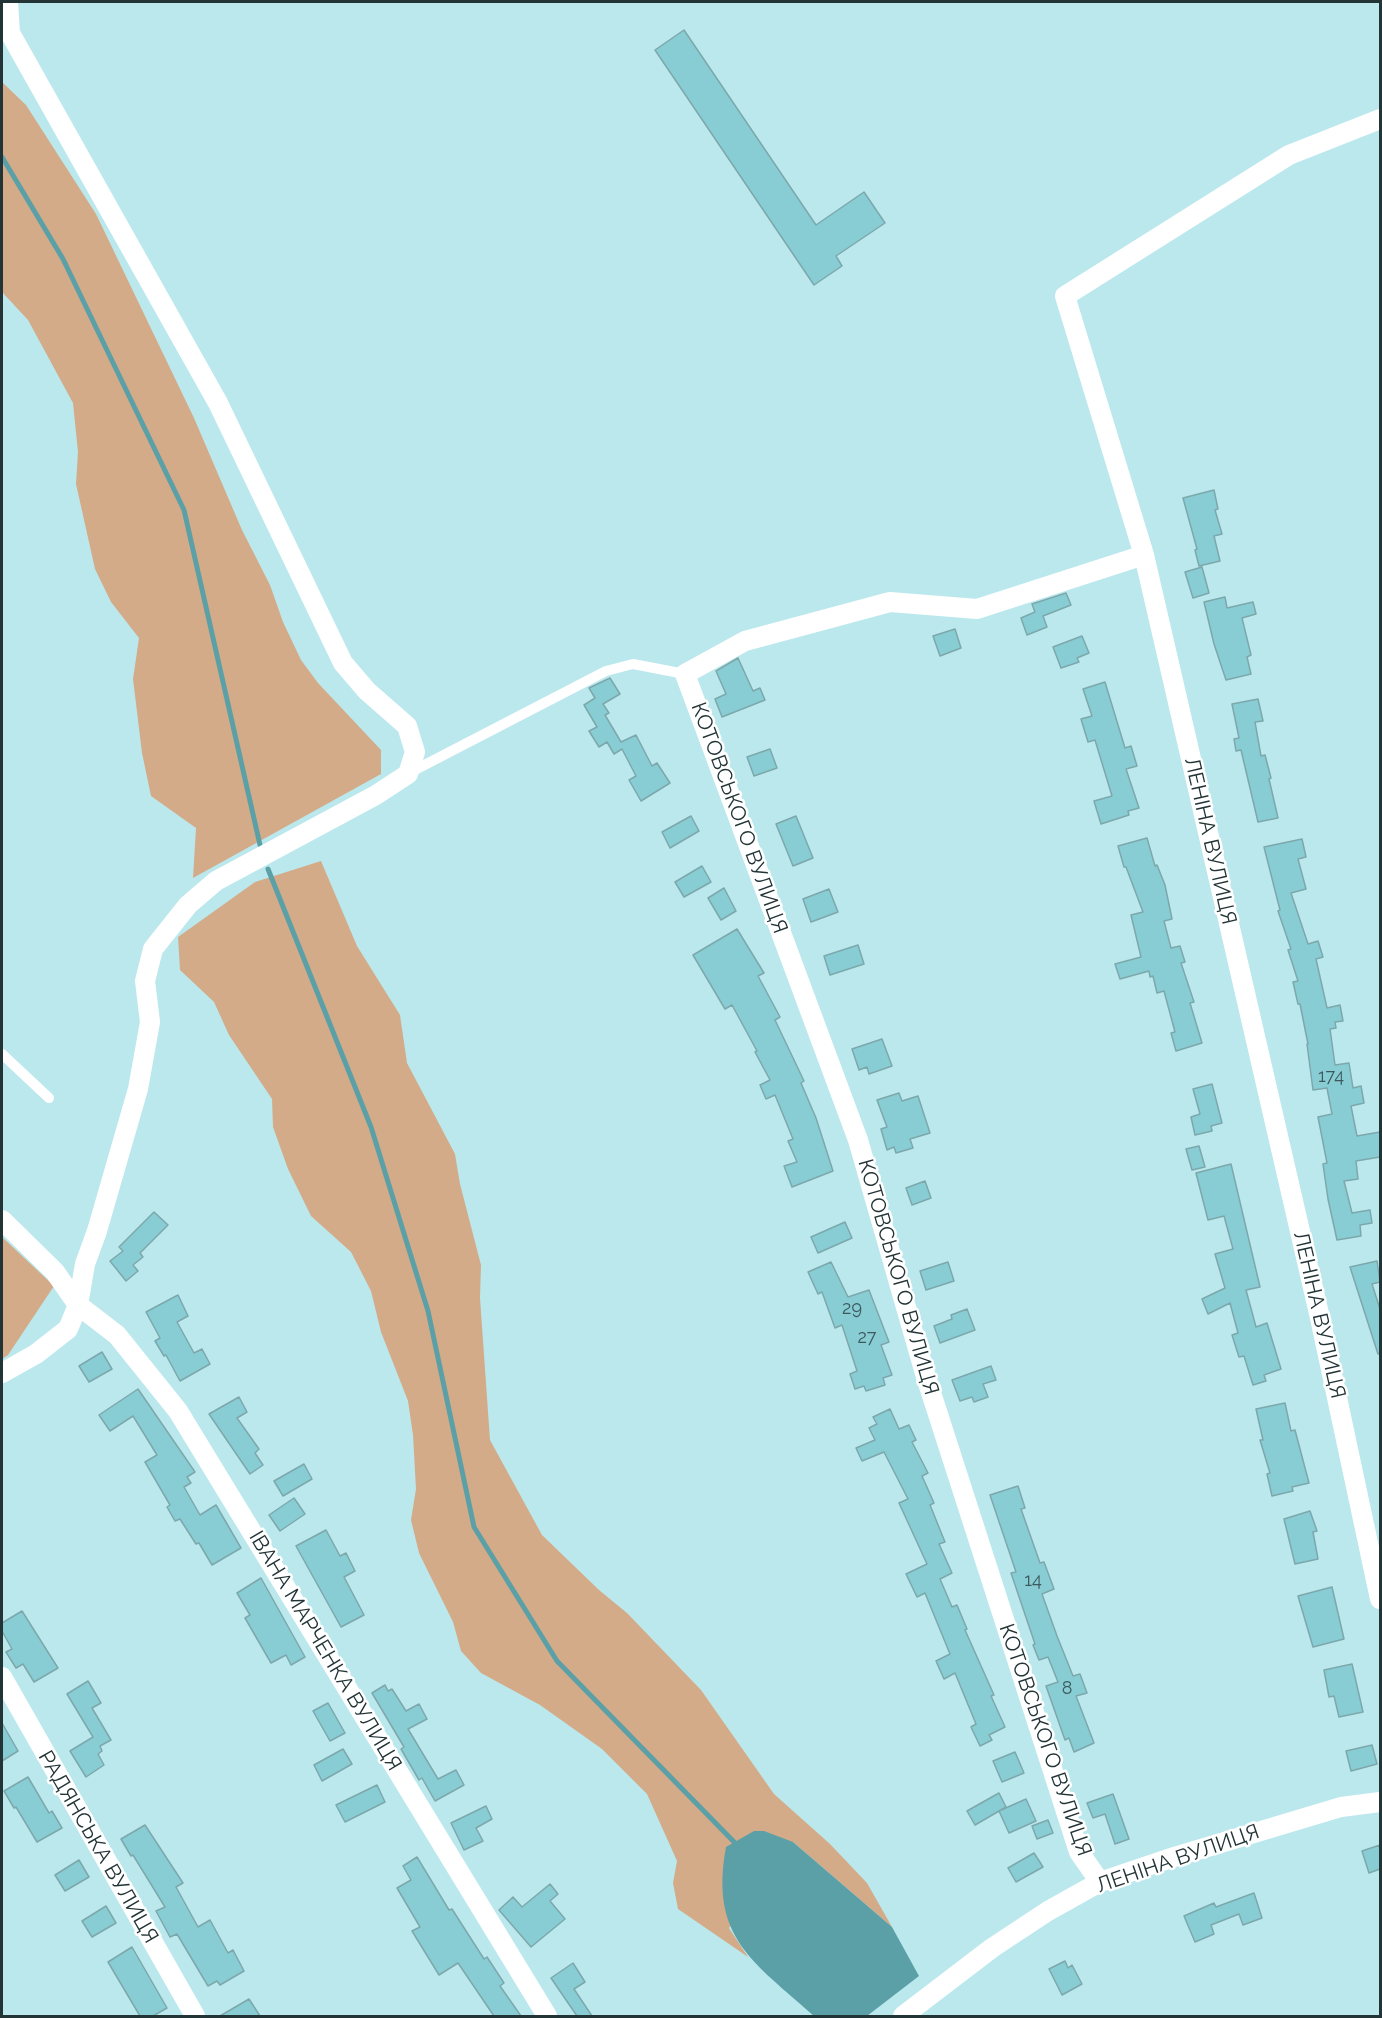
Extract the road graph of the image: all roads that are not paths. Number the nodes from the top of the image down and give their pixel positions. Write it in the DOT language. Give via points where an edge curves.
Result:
graph roads {
  1 [pos="8,2"];
  2 [pos="1380,119"];
  3 [pos="1144,555"];
  4 [pos="685,674"];
  5 [pos="408,774"];
  6 [pos="2,1054"];
  7 [pos="49,1098"];
  8 [pos="2,1220"];
  9 [pos="78,1305"];
  10 [pos="2,1373"];
  11 [pos="1380,1599"];
  12 [pos="2,1677"];
  13 [pos="1380,1802"];
  14 [pos="1100,1882"];
  15 [pos="195,2016"];
  16 [pos="547,2016"];
  17 [pos="903,2016"];
  1 -- 5 [label="street" via="10,33 218,403 343,663 407,726 415,752"];
  2 -- 3 [label="street, ЛЕНІНА ВУЛИЦЯ" via="1289,154 1065,296"];
  3 -- 4 [label="street" via="977,609 890,602 745,641"];
  3 -- 11 [label="street, ЛЕНІНА ВУЛИЦЯ" via="1315,1295"];
  4 -- 5 [label="lane" via="633,664 606,671"];
  4 -- 14 [label="street, КОТОВСЬКОГО ВУЛИЦЯ" via="858,1140 926,1377 1079,1852"];
  5 -- 9 [label="street" via="216,881 188,905 153,949 145,981 150,1022 138,1089 85,1264"];
  6 -- 7 [label="lane"];
  8 -- 9 [label="street, ІВАНА МАРЧЕНКА ВУЛИЦЯ" via="55,1272"];
  9 -- 10 [label="street" via="68,1329 36,1354"];
  9 -- 16 [label="street, ІВАНА МАРЧЕНКА ВУЛИЦЯ" via="117,1335 178,1411"];
  12 -- 15 [label="street, РАДЯНСЬКА ВУЛИЦЯ"];
  13 -- 14 [label="street, ЛЕНІНА ВУЛИЦЯ" via="1341,1806"];
  14 -- 17 [label="street, ЛЕНІНА ВУЛИЦЯ" via="992,1948"];
}
